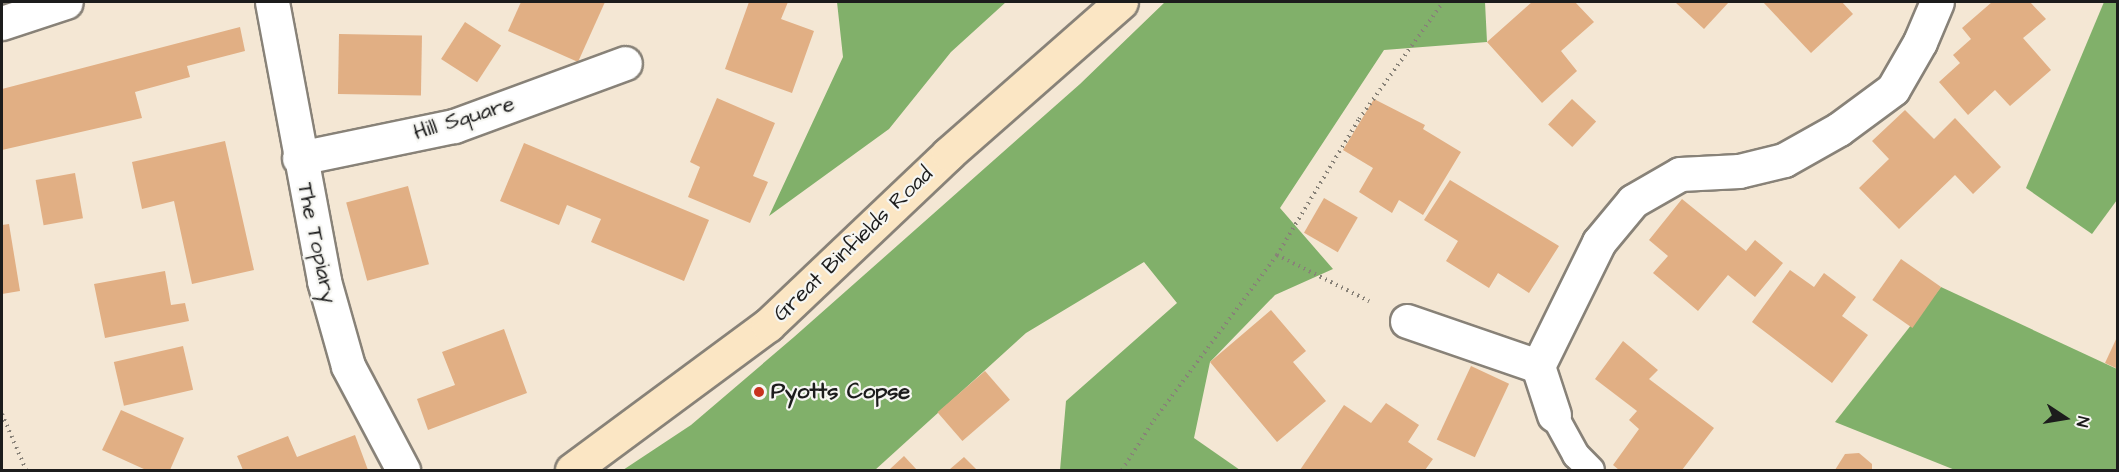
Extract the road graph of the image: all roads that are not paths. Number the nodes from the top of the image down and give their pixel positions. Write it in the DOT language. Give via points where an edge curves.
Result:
graph roads {
  1 [pos="66,2"];
  2 [pos="272,2"];
  3 [pos="1121,2"];
  4 [pos="1937,2"];
  5 [pos="2,23"];
  6 [pos="625,63"];
  7 [pos="299,158"];
  8 [pos="1407,321"];
  9 [pos="1538,366"];
  10 [pos="1554,415"];
  11 [pos="403,471"];
  12 [pos="572,471"];
  13 [pos="1591,471"];
  1 -- 5 [label="street"];
  2 -- 7 [label="street, The Topiary"];
  3 -- 12 [label="street, Great Binfields Road" via="948,154 768,325"];
  4 -- 9 [label="street" via="1893,89 1839,129 1784,160 1739,171 1680,174 1633,201 1599,242"];
  6 -- 7 [label="street, Hill Square" via="454,126"];
  7 -- 11 [label="street, The Topiary" via="324,281 348,366"];
  8 -- 9 [label="street"];
  9 -- 10 [label="street"];
  10 -- 13 [label="lane" via="1576,455"];
}
